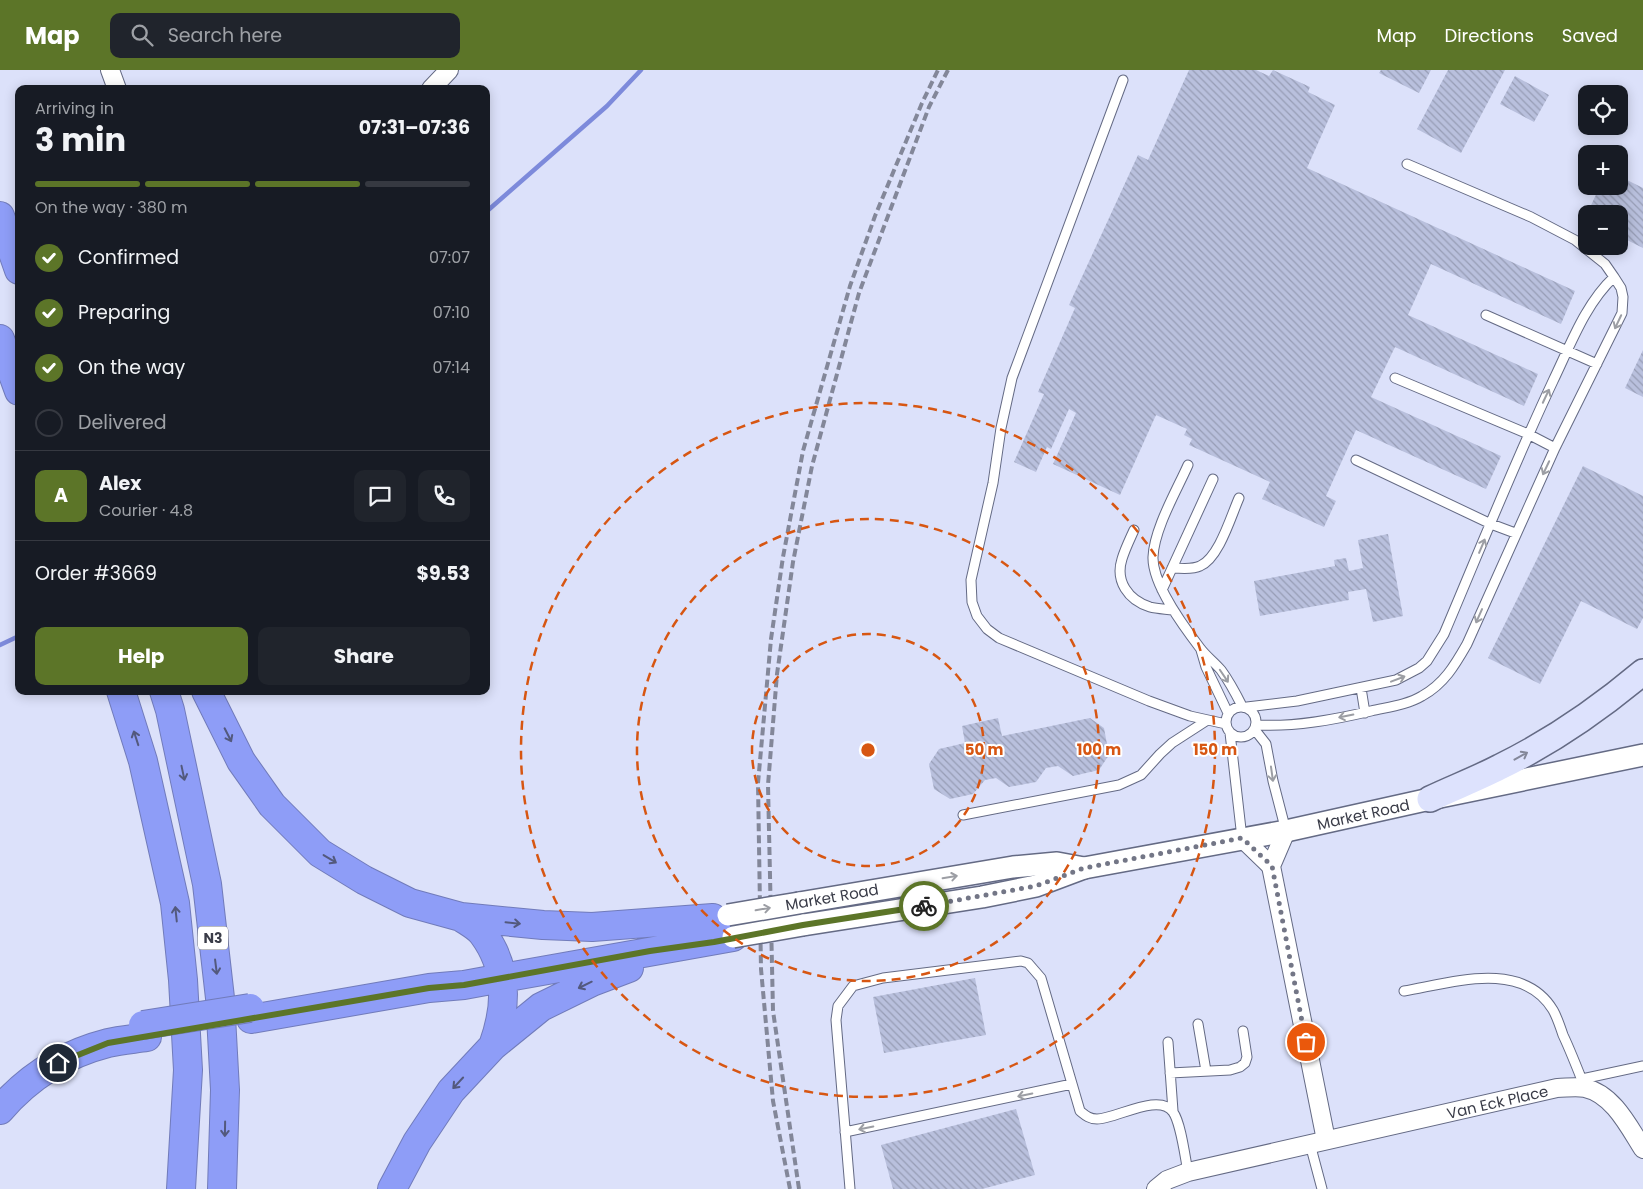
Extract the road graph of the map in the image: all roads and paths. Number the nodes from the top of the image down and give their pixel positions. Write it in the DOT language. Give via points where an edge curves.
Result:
graph roads {
  1 [pos="110,70"];
  2 [pos="449,70"];
  3 [pos="1123,80"];
  4 [pos="116,85"];
  5 [pos="435,85"];
  6 [pos="1407,164"];
  7 [pos="0,212"];
  8 [pos="0,216"];
  9 [pos="15,251"];
  10 [pos="15,259"];
  11 [pos="1614,277"];
  12 [pos="1486,315"];
  13 [pos="0,338"];
  14 [pos="1567,351"];
  15 [pos="1597,364"];
  16 [pos="1395,378"];
  17 [pos="15,380"];
  18 [pos="1528,434"];
  19 [pos="1555,448"];
  20 [pos="1356,460"];
  21 [pos="1188,465"];
  22 [pos="1213,479"];
  23 [pos="1239,498"];
  24 [pos="1491,524"];
  25 [pos="1134,530"];
  26 [pos="1515,533"];
  27 [pos="1172,568"];
  28 [pos="1162,590"];
  29 [pos="1173,610"];
  30 [pos="1201,649"];
  31 [pos="1643,672"];
  32 [pos="1361,688"];
  33 [pos="122,695"];
  34 [pos="165,695"];
  35 [pos="208,695"];
  36 [pos="1244,707"];
  37 [pos="1228,713"];
  38 [pos="1365,713"];
  39 [pos="1206,721"];
  40 [pos="1226,724"];
  41 [pos="1256,727"];
  42 [pos="1230,733"];
  43 [pos="1643,754"];
  44 [pos="1430,799"];
  45 [pos="963,815"];
  46 [pos="1286,831"];
  47 [pos="1242,838"];
  48 [pos="1272,866"];
  49 [pos="1084,868"];
  50 [pos="461,917"];
  51 [pos="722,928"];
  52 [pos="500,971"];
  53 [pos="183,980"];
  54 [pos="1404,991"];
  55 [pos="250,1014"];
  56 [pos="1198,1024"];
  57 [pos="145,1031"];
  58 [pos="1242,1031"];
  59 [pos="1168,1042"];
  60 [pos="492,1046"];
  61 [pos="1643,1066"];
  62 [pos="1206,1071"];
  63 [pos="1170,1073"];
  64 [pos="1072,1084"];
  65 [pos="1584,1084"];
  66 [pos="0,1094"];
  67 [pos="0,1110"];
  68 [pos="1173,1111"];
  69 [pos="845,1132"];
  70 [pos="1318,1142"];
  71 [pos="1643,1150"];
  72 [pos="1188,1172"];
  73 [pos="163,1189"];
  74 [pos="181,1189"];
  75 [pos="222,1189"];
  76 [pos="392,1189"];
  77 [pos="850,1189"];
  78 [pos="1156,1189"];
  79 [pos="1322,1189"];
  1 -- 4 [label="street"];
  2 -- 5 [label="street"];
  3 -- 39 [label="lane" via="1012,378 1000,428 994,483 971,580 972,602 977,616 999,638 1149,701"];
  6 -- 11 [label="lane" via="1531,216 1575,240 1604,264"];
  7 -- 9 [label="highway"];
  8 -- 10 [label="highway"];
  11 -- 14 [label="lane" via="1595,298"];
  11 -- 15 [label="lane, one-way" via="1623,297 1622,312"];
  12 -- 14 [label="lane"];
  13 -- 17 [label="highway"];
  14 -- 15 [label="lane"];
  18 -- 14 [label="lane, one-way"];
  15 -- 19 [label="lane"];
  16 -- 18 [label="lane"];
  18 -- 19 [label="lane"];
  18 -- 24 [label="lane"];
  19 -- 26 [label="lane, one-way"];
  20 -- 24 [label="lane"];
  21 -- 28 [label="lane" via="1160,528 1153,557"];
  22 -- 27 [label="lane"];
  23 -- 27 [label="lane" via="1209,561 1199,567"];
  24 -- 26 [label="lane"];
  32 -- 24 [label="lane, one-way" via="1396,680 1419,668 1430,657 1444,634"];
  25 -- 29 [label="lane" via="1121,560 1122,585 1138,602 1151,608"];
  26 -- 38 [label="lane, one-way" via="1454,667 1423,696 1407,704"];
  27 -- 28 [label="lane"];
  28 -- 29 [label="lane"];
  29 -- 30 [label="lane"];
  30 -- 36 [label="lane, one-way" via="1221,670"];
  30 -- 37 [label="lane" via="1206,668"];
  44 -- 31 [label="main road, one-way" via="1536,748 1595,710"];
  32 -- 36 [label="lane" via="1297,701"];
  32 -- 38 [label="lane"];
  53 -- 33 [label="highway, N3, one-way" via="173,894 143,761"];
  34 -- 75 [label="highway, N3, one-way" via="207,884 214,941 225,1090"];
  35 -- 50 [label="highway, one-way" via="241,761 267,798 320,853 410,904"];
  36 -- 37 [label="lane"];
  36 -- 41 [label="lane" via="1255,714"];
  37 -- 40 [label="lane"];
  38 -- 41 [label="lane, one-way" via="1300,725"];
  39 -- 40 [label="lane"];
  39 -- 45 [label="lane" via="1172,743 1141,775 1119,785"];
  40 -- 42 [label="lane"];
  41 -- 42 [label="lane" via="1246,737"];
  41 -- 46 [label="lane, one-way" via="1266,744"];
  42 -- 47 [label="lane"];
  43 -- 44 [label="street, Market Road"];
  44 -- 46 [label="street, Market Road"];
  46 -- 47 [label="street, Market Road"];
  46 -- 48 [label="street"];
  47 -- 48 [label="street"];
  47 -- 49 [label="street, Market Road"];
  48 -- 70 [label="street"];
  49 -- 51 [label="street, Market Road, bridge" via="1036,886 972,898 803,925"];
  51 -- 49 [label="street, Market Road, one-way, bridge" via="799,903 1013,867 1057,863"];
  50 -- 51 [label="highway, one-way" via="543,925"];
  50 -- 52 [label="highway" via="482,932"];
  51 -- 52 [label="highway"];
  51 -- 60 [label="highway, one-way" via="592,982 541,1007"];
  52 -- 55 [label="highway" via="464,985"];
  52 -- 55 [label="highway" via="476,965"];
  52 -- 60 [label="highway" via="503,1001 500,1024"];
  53 -- 73 [label="highway"];
  53 -- 74 [label="highway, N3" via="188,1070"];
  54 -- 65 [label="lane" via="1487,977 1518,981 1534,989 1553,1011"];
  55 -- 57 [label="highway"];
  56 -- 62 [label="lane"];
  57 -- 66 [label="highway" via="96,1036 44,1058"];
  57 -- 67 [label="highway" via="75,1055 42,1071"];
  58 -- 62 [label="lane" via="1245,1062 1230,1070"];
  59 -- 63 [label="lane"];
  60 -- 76 [label="highway, one-way" via="451,1091 417,1142"];
  61 -- 65 [label="lane"];
  62 -- 63 [label="lane"];
  63 -- 68 [label="lane"];
  64 -- 68 [label="lane" via="1080,1111 1087,1117 1097,1119 1154,1104 1166,1105"];
  64 -- 69 [label="lane, one-way"];
  64 -- 69 [label="lane" via="1041,978 1028,963 1021,961 883,978 853,986 838,1006 836,1020"];
  65 -- 70 [label="street, Van Eck Place"];
  65 -- 71 [label="street, Van Eck Place" via="1612,1104"];
  68 -- 72 [label="lane"];
  69 -- 77 [label="lane"];
  70 -- 72 [label="street, Van Eck Place"];
  70 -- 79 [label="lane"];
  72 -- 78 [label="street, Van Eck Place" via="1166,1180"];
}
